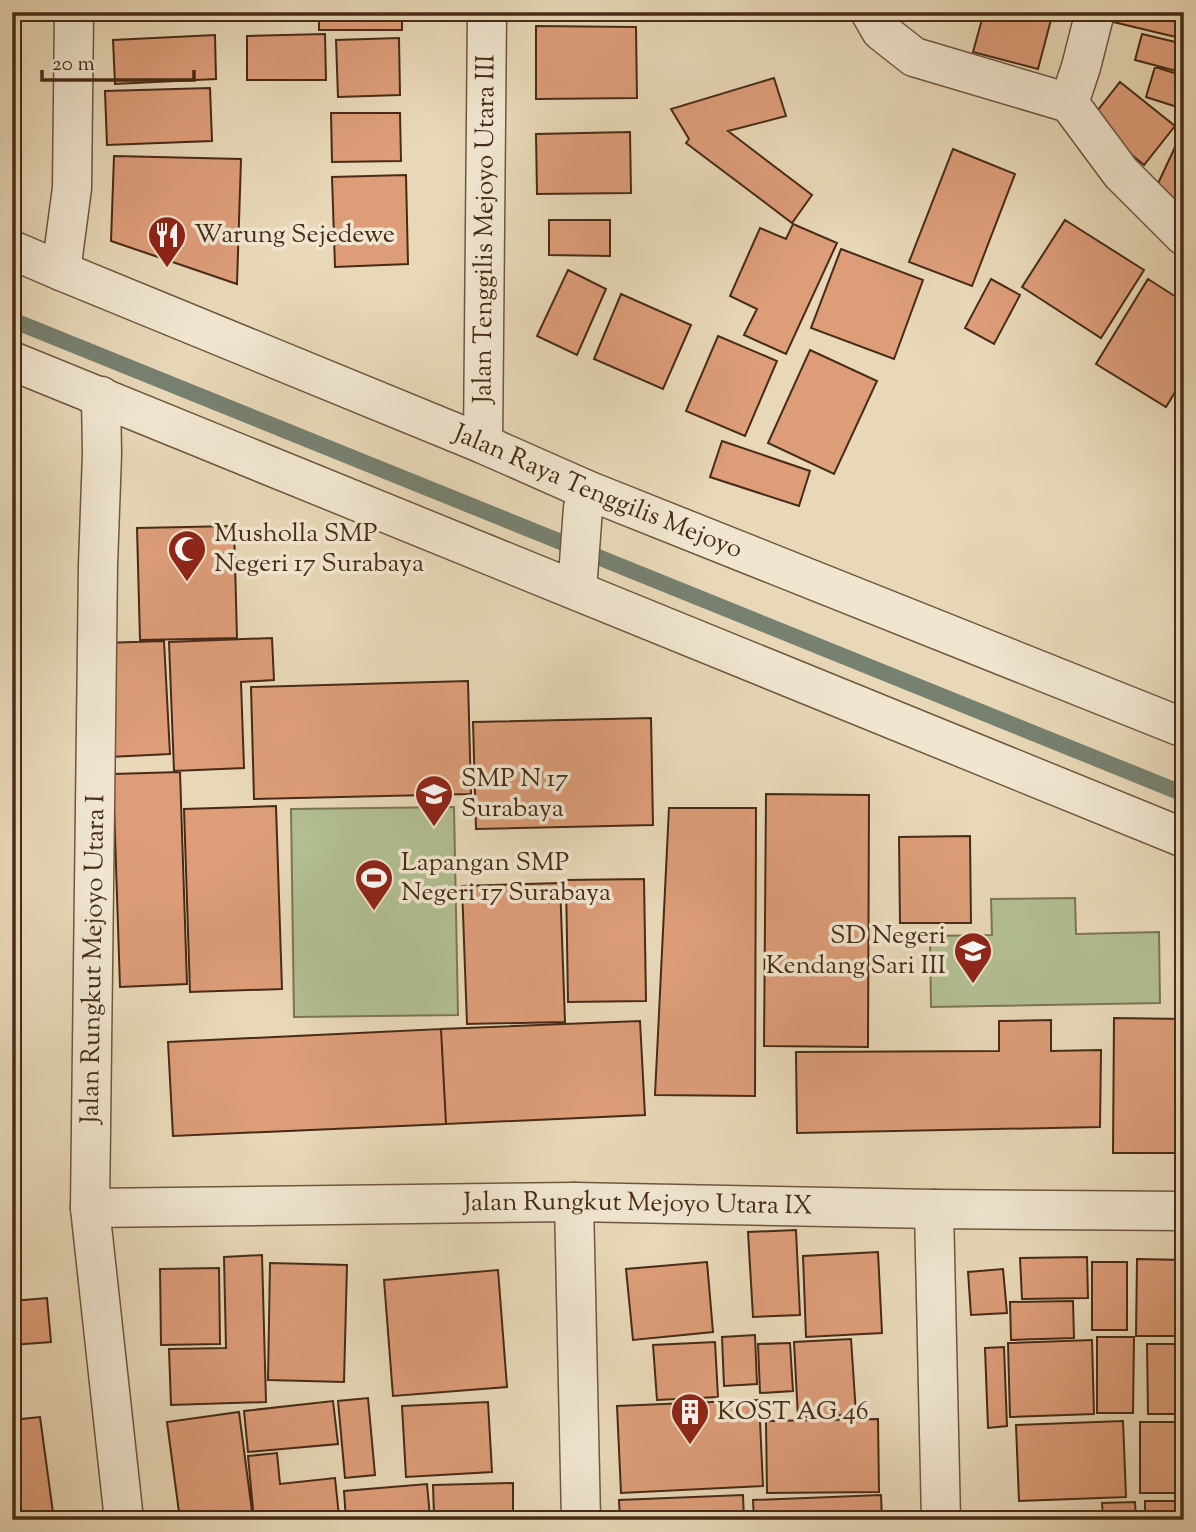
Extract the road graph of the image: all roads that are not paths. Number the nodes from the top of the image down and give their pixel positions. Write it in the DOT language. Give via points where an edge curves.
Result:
graph roads {
  1 [pos="74,12"];
  2 [pos="487,12"];
  3 [pos="870,12"];
  4 [pos="1095,12"];
  5 [pos="1069,103"];
  6 [pos="1184,236"];
  7 [pos="12,250"];
  8 [pos="61,271"];
  9 [pos="12,361"];
  10 [pos="101,396"];
  11 [pos="483,444"];
  12 [pos="585,499"];
  13 [pos="578,582"];
  14 [pos="1184,728"];
  15 [pos="1184,838"];
  16 [pos="574,1202"];
  17 [pos="90,1208"];
  18 [pos="934,1209"];
  19 [pos="1184,1211"];
  20 [pos="124,1520"];
  21 [pos="581,1520"];
  22 [pos="942,1520"];
  1 -- 8 [label="street" via="72,188"];
  2 -- 11 [label="street, Jalan Tenggilis Mejoyo Utara III"];
  3 -- 5 [label="street" via="881,31 914,57"];
  4 -- 5 [label="street"];
  5 -- 6 [label="street" via="1121,173"];
  7 -- 8 [label="street, Jalan Raya Tenggilis Mejoyo"];
  8 -- 11 [label="street, Jalan Raya Tenggilis Mejoyo"];
  9 -- 10 [label="street"];
  10 -- 13 [label="street"];
  10 -- 17 [label="street, Jalan Rungkut Mejoyo Utara I"];
  11 -- 12 [label="street, Jalan Raya Tenggilis Mejoyo"];
  12 -- 13 [label="street"];
  12 -- 14 [label="street, Jalan Raya Tenggilis Mejoyo"];
  13 -- 15 [label="street"];
  16 -- 17 [label="street, Jalan Rungkut Mejoyo Utara IX"];
  16 -- 18 [label="street, Jalan Rungkut Mejoyo Utara IX"];
  16 -- 21 [label="street"];
  17 -- 20 [label="street, Jalan Rungkut Mejoyo Utara I"];
  18 -- 19 [label="street, Jalan Rungkut Mejoyo Utara IX"];
  18 -- 22 [label="street"];
}
